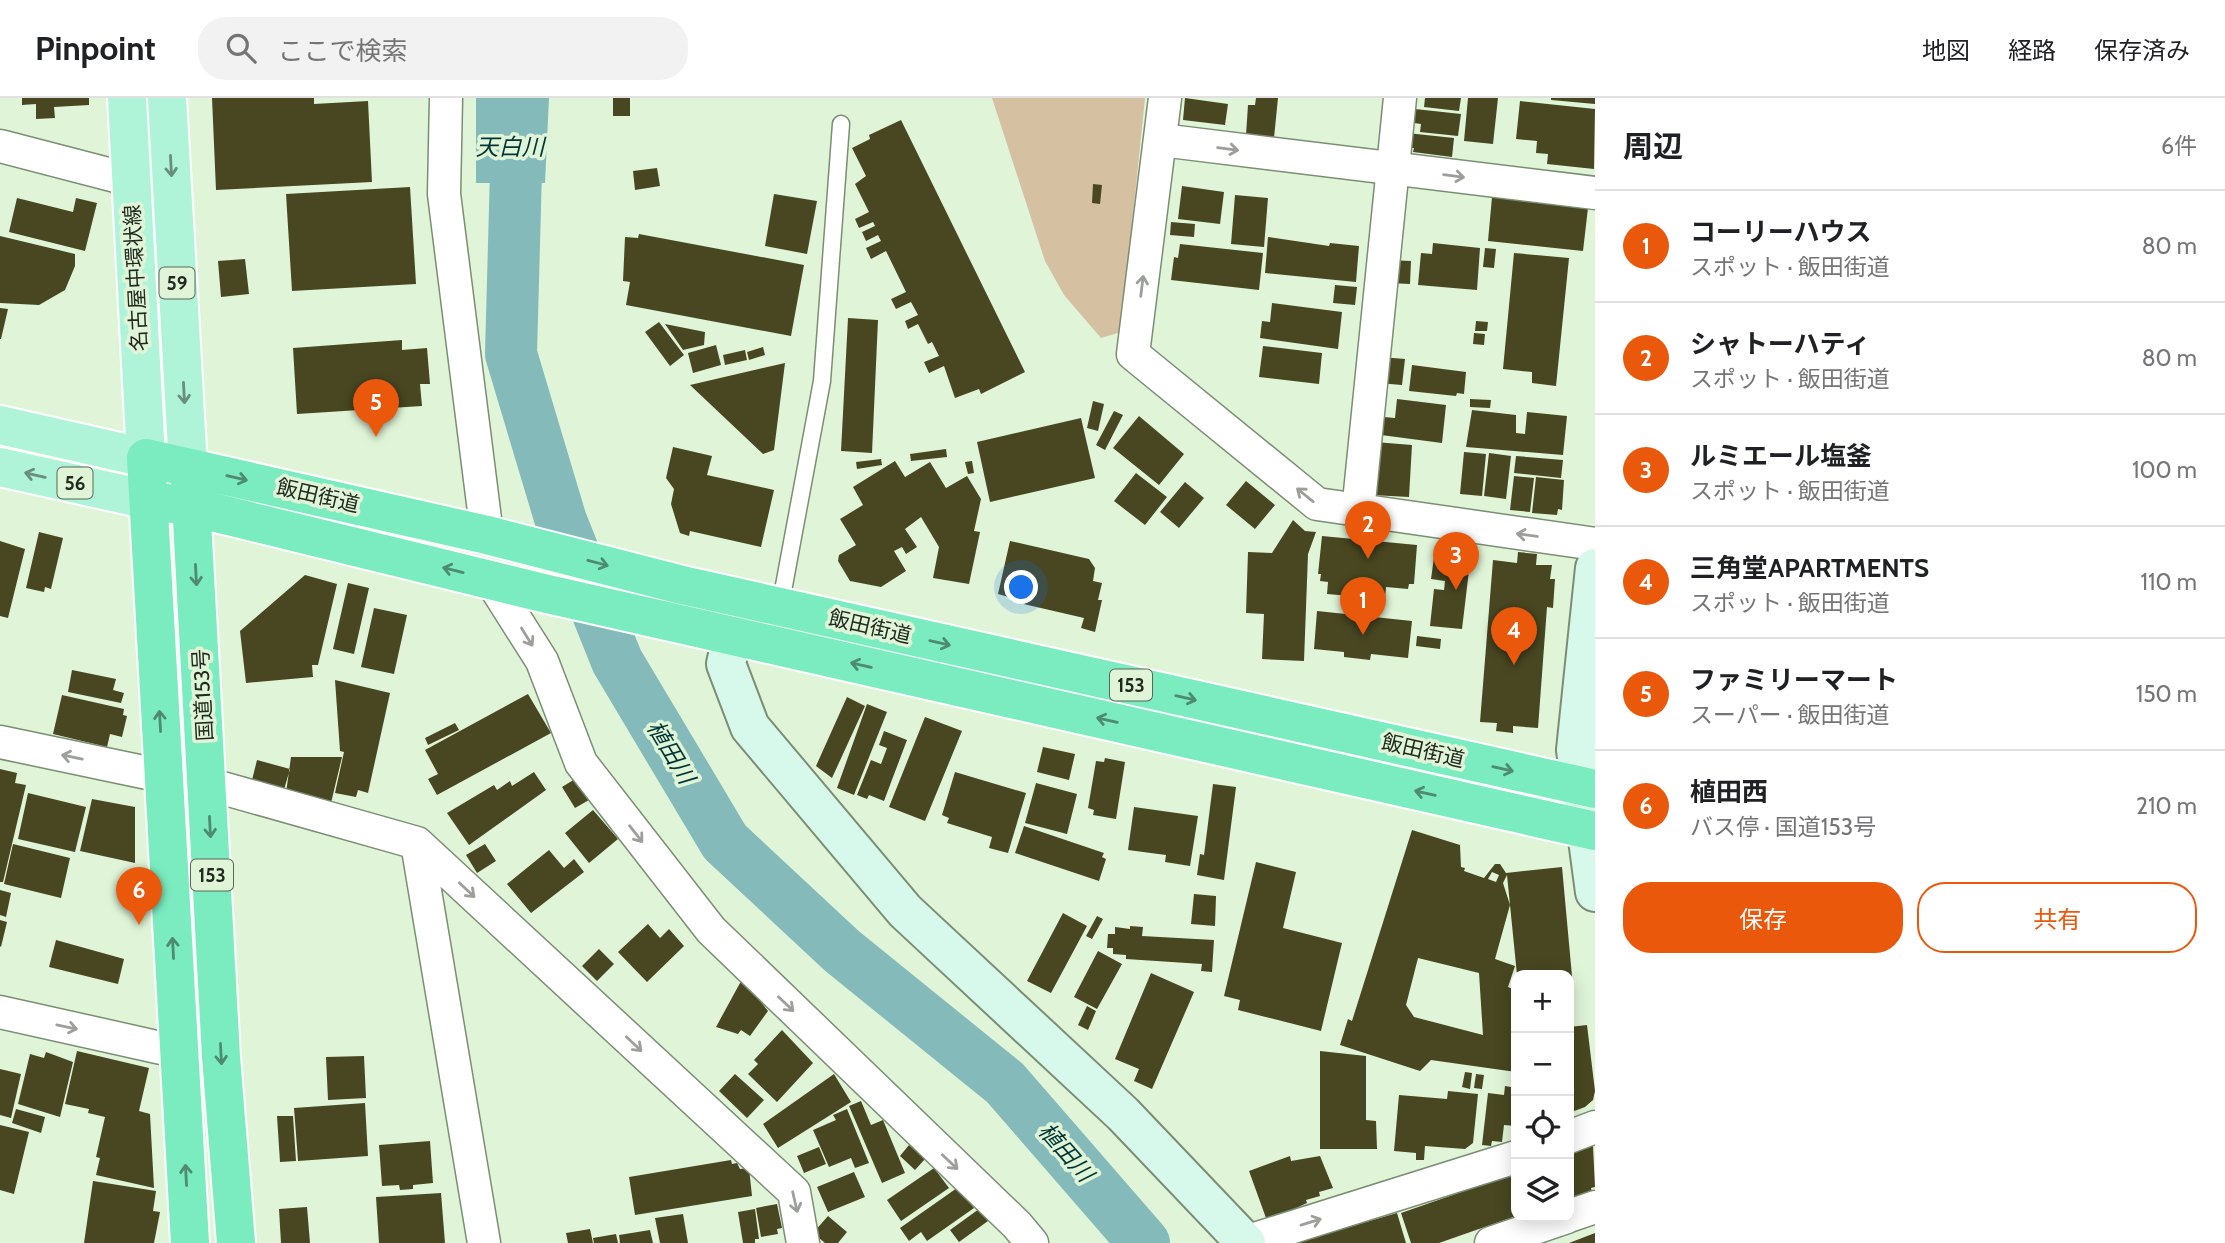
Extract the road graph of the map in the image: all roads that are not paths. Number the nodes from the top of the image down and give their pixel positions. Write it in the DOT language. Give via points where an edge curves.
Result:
graph roads {
  1 [pos="127,98"];
  2 [pos="167,98"];
  3 [pos="446,98"];
  4 [pos="1165,98"];
  5 [pos="1401,98"];
  6 [pos="841,124"];
  7 [pos="1161,140"];
  8 [pos="0,146"];
  9 [pos="1393,168"];
  10 [pos="131,180"];
  11 [pos="1595,192"];
  12 [pos="0,425"];
  13 [pos="146,458"];
  14 [pos="0,467"];
  15 [pos="188,467"];
  16 [pos="149,500"];
  17 [pos="192,507"];
  18 [pos="1358,512"];
  19 [pos="487,535"];
  20 [pos="1595,544"];
  21 [pos="1595,568"];
  22 [pos="490,579"];
  23 [pos="780,607"];
  24 [pos="732,636"];
  25 [pos="0,741"];
  26 [pos="162,776"];
  27 [pos="208,784"];
  28 [pos="1588,788"];
  29 [pos="1591,831"];
  30 [pos="417,844"];
  31 [pos="1595,892"];
  32 [pos="0,1012"];
  33 [pos="179,1052"];
  34 [pos="1595,1127"];
  35 [pos="1574,1135"];
  36 [pos="1511,1159"];
  37 [pos="1595,1207"];
  38 [pos="1574,1214"];
  39 [pos="1551,1222"];
  40 [pos="190,1243"];
  41 [pos="236,1243"];
  42 [pos="484,1243"];
  43 [pos="803,1243"];
  44 [pos="1032,1243"];
  45 [pos="1246,1243"];
  46 [pos="1491,1243"];
  1 -- 10 [label="main road, 名古屋中環状線 / 59"];
  2 -- 15 [label="main road, 名古屋中環状線 / 59, one-way"];
  3 -- 19 [label="street" via="444,194"];
  4 -- 7 [label="street"];
  5 -- 9 [label="street"];
  6 -- 23 [label="lane" via="822,381"];
  7 -- 9 [label="street, one-way"];
  18 -- 7 [label="street, one-way" via="1317,504 1133,354"];
  8 -- 10 [label="street"];
  9 -- 11 [label="street, one-way"];
  9 -- 18 [label="street"];
  10 -- 13 [label="main road, 名古屋中環状線 / 59"];
  12 -- 13 [label="main road, 56"];
  13 -- 15 [label="highway, 飯田街道 / 153"];
  13 -- 16 [label="highway, 153"];
  16 -- 14 [label="main road, 56, one-way"];
  15 -- 17 [label="highway, 153"];
  15 -- 19 [label="highway, 飯田街道 / 153, one-way"];
  16 -- 17 [label="highway, 153"];
  26 -- 16 [label="highway, 153, one-way"];
  22 -- 17 [label="highway, 153, one-way"];
  17 -- 27 [label="highway, 国道153号 / 153, one-way"];
  20 -- 18 [label="street, one-way"];
  19 -- 23 [label="highway, 飯田街道 / 153, one-way"];
  21 -- 28 [label="street" via="1576,750"];
  22 -- 24 [label="highway, 飯田街道 / 153"];
  22 -- 44 [label="street, one-way" via="542,661 580,763 711,930"];
  23 -- 28 [label="highway, 飯田街道 / 153, one-way"];
  29 -- 24 [label="highway, 飯田街道 / 153, one-way"];
  24 -- 45 [label="street" via="726,664 750,727 897,901 1123,1114"];
  26 -- 25 [label="street, one-way"];
  33 -- 26 [label="highway, 153, one-way"];
  27 -- 30 [label="street"];
  27 -- 41 [label="highway, 国道153号 / 153, one-way" via="221,1057"];
  28 -- 29 [label="street"];
  29 -- 31 [label="street"];
  30 -- 42 [label="street"];
  30 -- 43 [label="street, one-way" via="794,1192"];
  32 -- 33 [label="street, one-way"];
  40 -- 33 [label="highway, 153, one-way"];
  34 -- 35 [label="street"];
  45 -- 36 [label="street, one-way"];
  37 -- 38 [label="street"];
  39 -- 46 [label="street"];
}
